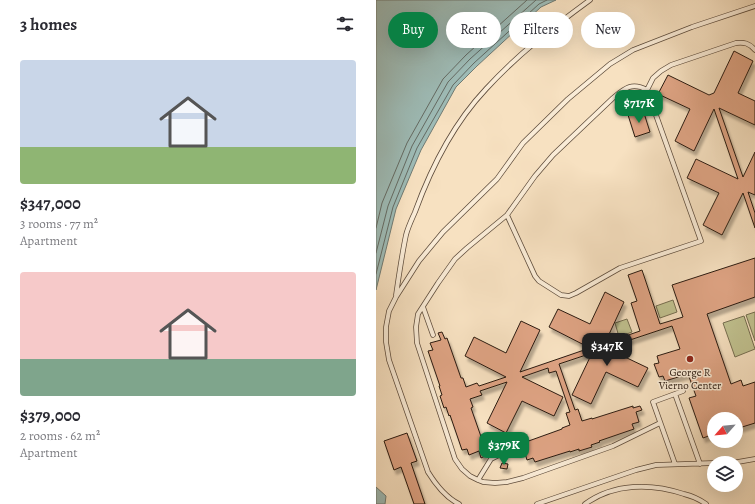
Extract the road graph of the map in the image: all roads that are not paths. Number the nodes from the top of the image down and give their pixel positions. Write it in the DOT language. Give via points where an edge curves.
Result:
graph roads {
  1 [pos="590,0"];
  2 [pos="755,6"];
  3 [pos="755,50"];
  4 [pos="647,90"];
  5 [pos="507,215"];
  6 [pos="396,297"];
  7 [pos="423,307"];
  8 [pos="433,334"];
  9 [pos="683,391"];
  10 [pos="675,394"];
  11 [pos="660,423"];
  12 [pos="499,455"];
  13 [pos="755,459"];
  14 [pos="743,461"];
  15 [pos="674,464"];
  16 [pos="700,464"];
  17 [pos="707,464"];
  18 [pos="478,480"];
  19 [pos="459,504"];
  20 [pos="537,504"];
  21 [pos="585,504"];
  22 [pos="706,504"];
  1 -- 6 [label="lane" via="513,62 485,89 452,133 421,193 407,233"];
  2 -- 6 [label="lane" via="633,50 610,64 568,99 523,143 497,179 443,232 419,261"];
  3 -- 4 [label="lane" via="743,42 736,43 671,65 653,78"];
  4 -- 5 [label="lane" via="640,86 630,86 613,98 553,154"];
  4 -- 5 [label="lane" via="701,241 620,268 570,296 561,295 543,285 535,276"];
  5 -- 7 [label="lane" via="455,259"];
  6 -- 19 [label="lane" via="389,311 386,327 389,360 428,472 445,494"];
  7 -- 8 [label="lane"];
  7 -- 18 [label="lane" via="418,314 416,327 417,343 424,367 455,459 462,469"];
  9 -- 10 [label="lane"];
  10 -- 11 [label="lane" via="653,402"];
  10 -- 16 [label="lane"];
  11 -- 15 [label="lane"];
  11 -- 18 [label="lane" via="613,446 523,478 495,483"];
  12 -- 18 [label="lane" via="491,459"];
  13 -- 14 [label="lane"];
  15 -- 16 [label="lane"];
  15 -- 20 [label="lane" via="636,470"];
  16 -- 17 [label="lane"];
  21 -- 22 [label="lane" via="606,492 651,486 676,491 700,499"];
}
